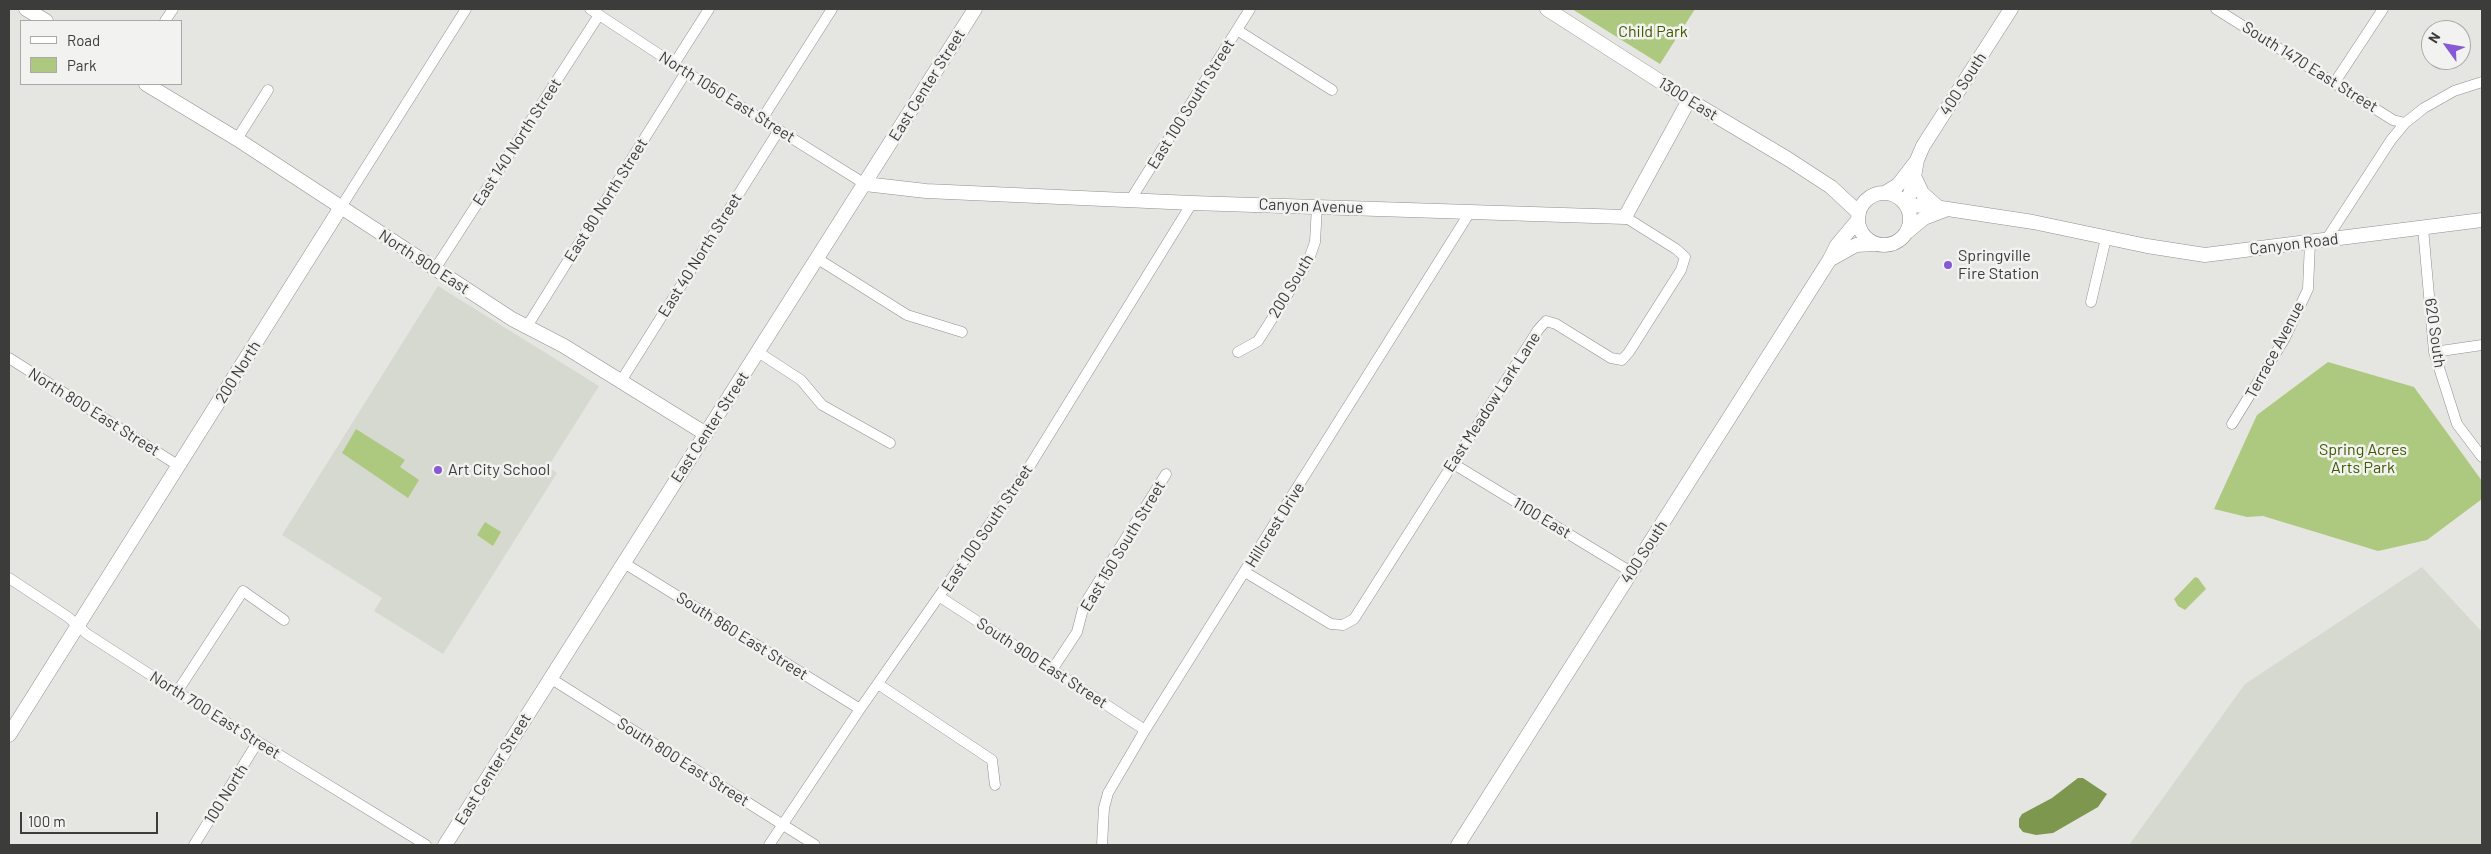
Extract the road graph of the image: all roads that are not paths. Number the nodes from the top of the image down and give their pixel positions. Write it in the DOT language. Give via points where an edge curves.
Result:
graph roads {
  1 [pos="26,9"];
  2 [pos="173,9"];
  3 [pos="466,9"];
  4 [pos="709,9"];
  5 [pos="832,9"];
  6 [pos="975,9"];
  7 [pos="1250,9"];
  8 [pos="1547,9"];
  9 [pos="2011,9"];
  10 [pos="2216,9"];
  11 [pos="2383,9"];
  12 [pos="594,12"];
  13 [pos="44,20"];
  14 [pos="167,20"];
  15 [pos="1237,30"];
  16 [pos="674,64"];
  17 [pos="686,72"];
  18 [pos="2335,82"];
  19 [pos="2482,82"];
  20 [pos="148,85"];
  21 [pos="268,90"];
  22 [pos="1332,90"];
  23 [pos="1689,100"];
  24 [pos="762,120"];
  25 [pos="2405,123"];
  26 [pos="779,130"];
  27 [pos="237,138"];
  28 [pos="1917,160"];
  29 [pos="1914,176"];
  30 [pos="865,184"];
  31 [pos="1830,187"];
  32 [pos="1883,193"];
  33 [pos="1131,199"];
  34 [pos="1192,203"];
  35 [pos="1906,205"];
  36 [pos="1317,206"];
  37 [pos="341,207"];
  38 [pos="1942,209"];
  39 [pos="1470,212"];
  40 [pos="1859,216"];
  41 [pos="1625,217"];
  42 [pos="2482,220"];
  43 [pos="2423,228"];
  44 [pos="1907,232"];
  45 [pos="2106,238"];
  46 [pos="2326,240"];
  47 [pos="2310,242"];
  48 [pos="1875,244"];
  49 [pos="818,259"];
  50 [pos="1830,259"];
  51 [pos="435,269"];
  52 [pos="2091,302"];
  53 [pos="526,328"];
  54 [pos="962,332"];
  55 [pos="2482,346"];
  56 [pos="758,352"];
  57 [pos="1238,352"];
  58 [pos="2434,352"];
  59 [pos="9,358"];
  60 [pos="621,381"];
  61 [pos="2232,424"];
  62 [pos="706,434"];
  63 [pos="890,443"];
  64 [pos="2482,457"];
  65 [pos="1452,464"];
  66 [pos="179,466"];
  67 [pos="1166,474"];
  68 [pos="624,563"];
  69 [pos="1246,572"];
  70 [pos="1631,572"];
  71 [pos="9,578"];
  72 [pos="940,597"];
  73 [pos="284,620"];
  74 [pos="77,626"];
  75 [pos="1052,670"];
  76 [pos="550,678"];
  77 [pos="878,684"];
  78 [pos="177,692"];
  79 [pos="860,710"];
  80 [pos="1145,730"];
  81 [pos="10,731"];
  82 [pos="257,743"];
  83 [pos="995,785"];
  84 [pos="783,824"];
  85 [pos="194,845"];
  86 [pos="426,845"];
  87 [pos="445,845"];
  88 [pos="769,845"];
  89 [pos="816,845"];
  90 [pos="1102,845"];
  91 [pos="1458,845"];
  1 -- 13 [label="street"];
  2 -- 14 [label="street"];
  3 -- 37 [label="street, 200 North"];
  4 -- 16 [label="street"];
  5 -- 24 [label="street"];
  6 -- 30 [label="street, East Center Street"];
  7 -- 15 [label="street, East 100 South Street"];
  8 -- 23 [label="street, 1300 East"];
  9 -- 28 [label="street, 400 South"];
  10 -- 18 [label="street, South 1470 East Street"];
  11 -- 18 [label="street"];
  12 -- 16 [label="street, North 1050 East Street"];
  12 -- 51 [label="street, East 140 North Street"];
  15 -- 22 [label="street"];
  15 -- 33 [label="street, East 100 South Street"];
  16 -- 17 [label="street, North 1050 East Street"];
  17 -- 24 [label="street, North 1050 East Street"];
  17 -- 53 [label="street, East 80 North Street"];
  18 -- 25 [label="street, South 1470 East Street" via="2393,120"];
  19 -- 25 [label="street" via="2444,97"];
  20 -- 27 [label="street, North 900 East"];
  21 -- 27 [label="street"];
  23 -- 31 [label="street, 1300 East"];
  23 -- 41 [label="street"];
  24 -- 26 [label="street, North 1050 East Street"];
  25 -- 46 [label="street"];
  26 -- 30 [label="street, North 1050 East Street"];
  26 -- 60 [label="street, East 40 North Street"];
  27 -- 37 [label="street, North 900 East"];
  28 -- 29 [label="street, 400 South"];
  28 -- 32 [label="street, 400 South" via="1898,185"];
  29 -- 35 [label="street, 400 South"];
  29 -- 38 [label="street" via="1922,193"];
  30 -- 33 [label="street, Canyon Avenue" via="926,191"];
  30 -- 49 [label="street, East Center Street"];
  31 -- 32 [label="street, 1300 East" via="1860,195"];
  31 -- 40 [label="street, 1300 East"];
  32 -- 35 [label="street" via="1900,198"];
  32 -- 40 [label="street" via="1868,199"];
  33 -- 34 [label="street, Canyon Avenue"];
  34 -- 36 [label="street, Canyon Avenue"];
  34 -- 72 [label="street, East 100 South Street" via="1026,472"];
  35 -- 38 [label="street, Canyon Road"];
  35 -- 44 [label="street" via="1910,219"];
  36 -- 39 [label="street, Canyon Avenue"];
  36 -- 57 [label="street, 200 South" via="1315,242 1308,262 1258,341"];
  37 -- 51 [label="street, North 900 East"];
  37 -- 66 [label="street, 200 North"];
  38 -- 44 [label="street"];
  38 -- 45 [label="street, Canyon Road" via="2033,222"];
  39 -- 41 [label="street, Canyon Avenue"];
  39 -- 69 [label="street, Hillcrest Drive"];
  40 -- 48 [label="street" via="1863,234"];
  40 -- 50 [label="street, 400 South"];
  41 -- 65 [label="street, East Meadow Lark Lane" via="1685,258 1681,270 1629,352 1622,360 1611,358 1546,320"];
  42 -- 43 [label="street, Canyon Road"];
  43 -- 46 [label="street, Canyon Road"];
  43 -- 58 [label="street, 620 South"];
  44 -- 48 [label="street" via="1890,245"];
  45 -- 47 [label="street, Canyon Road" via="2205,255"];
  45 -- 52 [label="street"];
  46 -- 47 [label="street, Canyon Road"];
  47 -- 61 [label="street, Terrace Avenue" via="2308,289 2285,338"];
  48 -- 50 [label="street, 400 South" via="1856,245"];
  49 -- 54 [label="street" via="906,315"];
  49 -- 56 [label="street, East Center Street"];
  50 -- 70 [label="street, 400 South"];
  51 -- 53 [label="street, North 900 East"];
  53 -- 60 [label="street, North 900 East" via="564,346"];
  55 -- 58 [label="street"];
  56 -- 62 [label="street, East Center Street"];
  56 -- 63 [label="street" via="801,380 822,405"];
  58 -- 64 [label="street, 620 South" via="2457,424"];
  59 -- 66 [label="street, North 800 East Street"];
  60 -- 62 [label="street, North 900 East"];
  62 -- 68 [label="street, East Center Street"];
  65 -- 69 [label="street, East Meadow Lark Lane" via="1354,619 1343,625 1331,624"];
  65 -- 70 [label="street, 1100 East"];
  66 -- 74 [label="street, 200 North"];
  67 -- 75 [label="street, East 150 South Street" via="1084,605 1077,632"];
  68 -- 76 [label="street, East Center Street"];
  68 -- 79 [label="street, South 860 East Street"];
  69 -- 80 [label="street, Hillcrest Drive"];
  70 -- 91 [label="street, 400 South"];
  71 -- 74 [label="street, North 700 East Street"];
  72 -- 75 [label="street, South 900 East Street"];
  72 -- 77 [label="street, East 100 South Street"];
  73 -- 78 [label="street" via="243,591"];
  74 -- 78 [label="street, North 700 East Street"];
  74 -- 81 [label="street, 200 North"];
  75 -- 80 [label="street, South 900 East Street"];
  76 -- 84 [label="street, South 800 East Street"];
  76 -- 87 [label="street, East Center Street"];
  77 -- 79 [label="street, East 100 South Street"];
  77 -- 83 [label="street" via="992,760"];
  78 -- 82 [label="street, North 700 East Street"];
  79 -- 84 [label="street, East 100 South Street"];
  80 -- 90 [label="street, Hillcrest Drive" via="1108,793"];
  82 -- 85 [label="street, 100 North"];
  82 -- 86 [label="street, North 700 East Street"];
  84 -- 88 [label="street, East 100 South Street"];
  84 -- 89 [label="street, South 800 East Street"];
}
